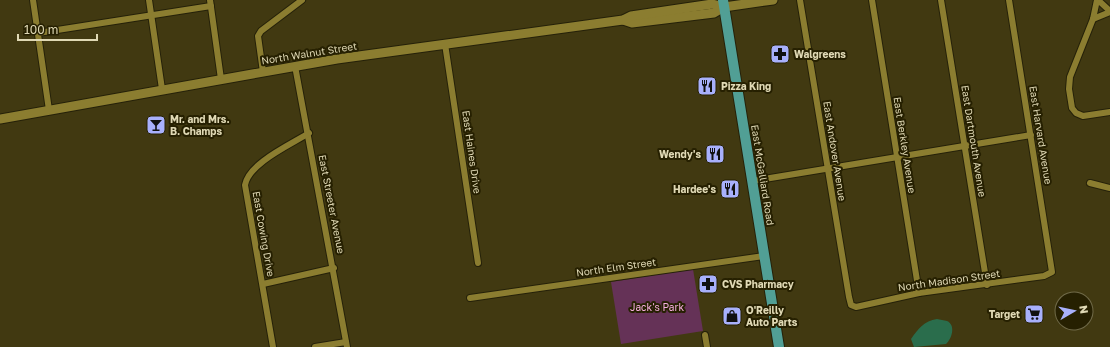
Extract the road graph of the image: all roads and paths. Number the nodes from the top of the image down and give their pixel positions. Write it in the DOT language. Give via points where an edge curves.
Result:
graph roads {
  1 [pos="34,0"];
  2 [pos="149,0"];
  3 [pos="302,0"];
  4 [pos="773,0"];
  5 [pos="800,0"];
  6 [pos="872,0"];
  7 [pos="941,0"];
  8 [pos="1009,0"];
  9 [pos="1097,0"];
  10 [pos="211,3"];
  11 [pos="723,3"];
  12 [pos="1110,11"];
  13 [pos="152,16"];
  14 [pos="1093,19"];
  15 [pos="38,33"];
  16 [pos="445,44"];
  17 [pos="296,66"];
  18 [pos="263,72"];
  19 [pos="221,79"];
  20 [pos="162,89"];
  21 [pos="49,110"];
  22 [pos="1110,112"];
  23 [pos="0,119"];
  24 [pos="309,133"];
  25 [pos="1031,136"];
  26 [pos="964,145"];
  27 [pos="896,157"];
  28 [pos="828,169"];
  29 [pos="752,181"];
  30 [pos="1090,183"];
  31 [pos="1110,188"];
  32 [pos="764,256"];
  33 [pos="478,263"];
  34 [pos="334,268"];
  35 [pos="1051,273"];
  36 [pos="263,284"];
  37 [pos="987,285"];
  38 [pos="919,293"];
  39 [pos="470,298"];
  40 [pos="851,305"];
  41 [pos="705,335"];
  42 [pos="346,345"];
  43 [pos="273,347"];
  44 [pos="315,347"];
  45 [pos="707,347"];
  46 [pos="779,347"];
  1 -- 15 [label="street"];
  2 -- 13 [label="street"];
  3 -- 18 [label="street" via="258,36"];
  4 -- 11 [label="main road, North Walnut Street"];
  5 -- 28 [label="street, East Andover Avenue"];
  6 -- 27 [label="street, East Berkley Avenue"];
  7 -- 26 [label="street, East Dartmouth Avenue"];
  8 -- 25 [label="street, East Harvard Avenue"];
  9 -- 12 [label="street"];
  9 -- 14 [label="street"];
  10 -- 13 [label="street"];
  10 -- 19 [label="street"];
  11 -- 16 [label="main road, North Walnut Street" via="714,13 632,23 623,20"];
  11 -- 29 [label="main road, East McGalliard Road"];
  12 -- 14 [label="street"];
  13 -- 15 [label="street"];
  13 -- 20 [label="street"];
  14 -- 22 [label="street" via="1069,81 1072,108 1083,116"];
  15 -- 21 [label="street"];
  16 -- 17 [label="main road, North Walnut Street"];
  16 -- 33 [label="street, East Haines Drive"];
  17 -- 18 [label="main road, North Walnut Street"];
  17 -- 24 [label="street, East Streeter Avenue"];
  18 -- 19 [label="main road, North Walnut Street"];
  19 -- 20 [label="main road, North Walnut Street"];
  20 -- 21 [label="main road, North Walnut Street"];
  21 -- 23 [label="main road, North Walnut Street"];
  24 -- 34 [label="street, East Streeter Avenue"];
  24 -- 36 [label="street, East Cowing Drive" via="256,166 248,175 245,189"];
  25 -- 26 [label="street"];
  25 -- 35 [label="street, East Harvard Avenue"];
  26 -- 27 [label="street"];
  26 -- 37 [label="street, East Dartmouth Avenue"];
  27 -- 28 [label="street"];
  27 -- 38 [label="street, East Berkley Avenue"];
  28 -- 29 [label="street"];
  28 -- 40 [label="street, East Andover Avenue"];
  29 -- 32 [label="main road, East McGalliard Road"];
  30 -- 31 [label="street"];
  32 -- 39 [label="street, North Elm Street"];
  32 -- 46 [label="main road, East McGalliard Road"];
  34 -- 36 [label="street"];
  34 -- 42 [label="street, East Streeter Avenue"];
  35 -- 37 [label="street, North Madison Street"];
  36 -- 43 [label="street, East Cowing Drive"];
  37 -- 38 [label="street, North Madison Street"];
  38 -- 40 [label="street, North Madison Street" via="857,307"];
  41 -- 45 [label="street"];
  42 -- 44 [label="street"];
}
